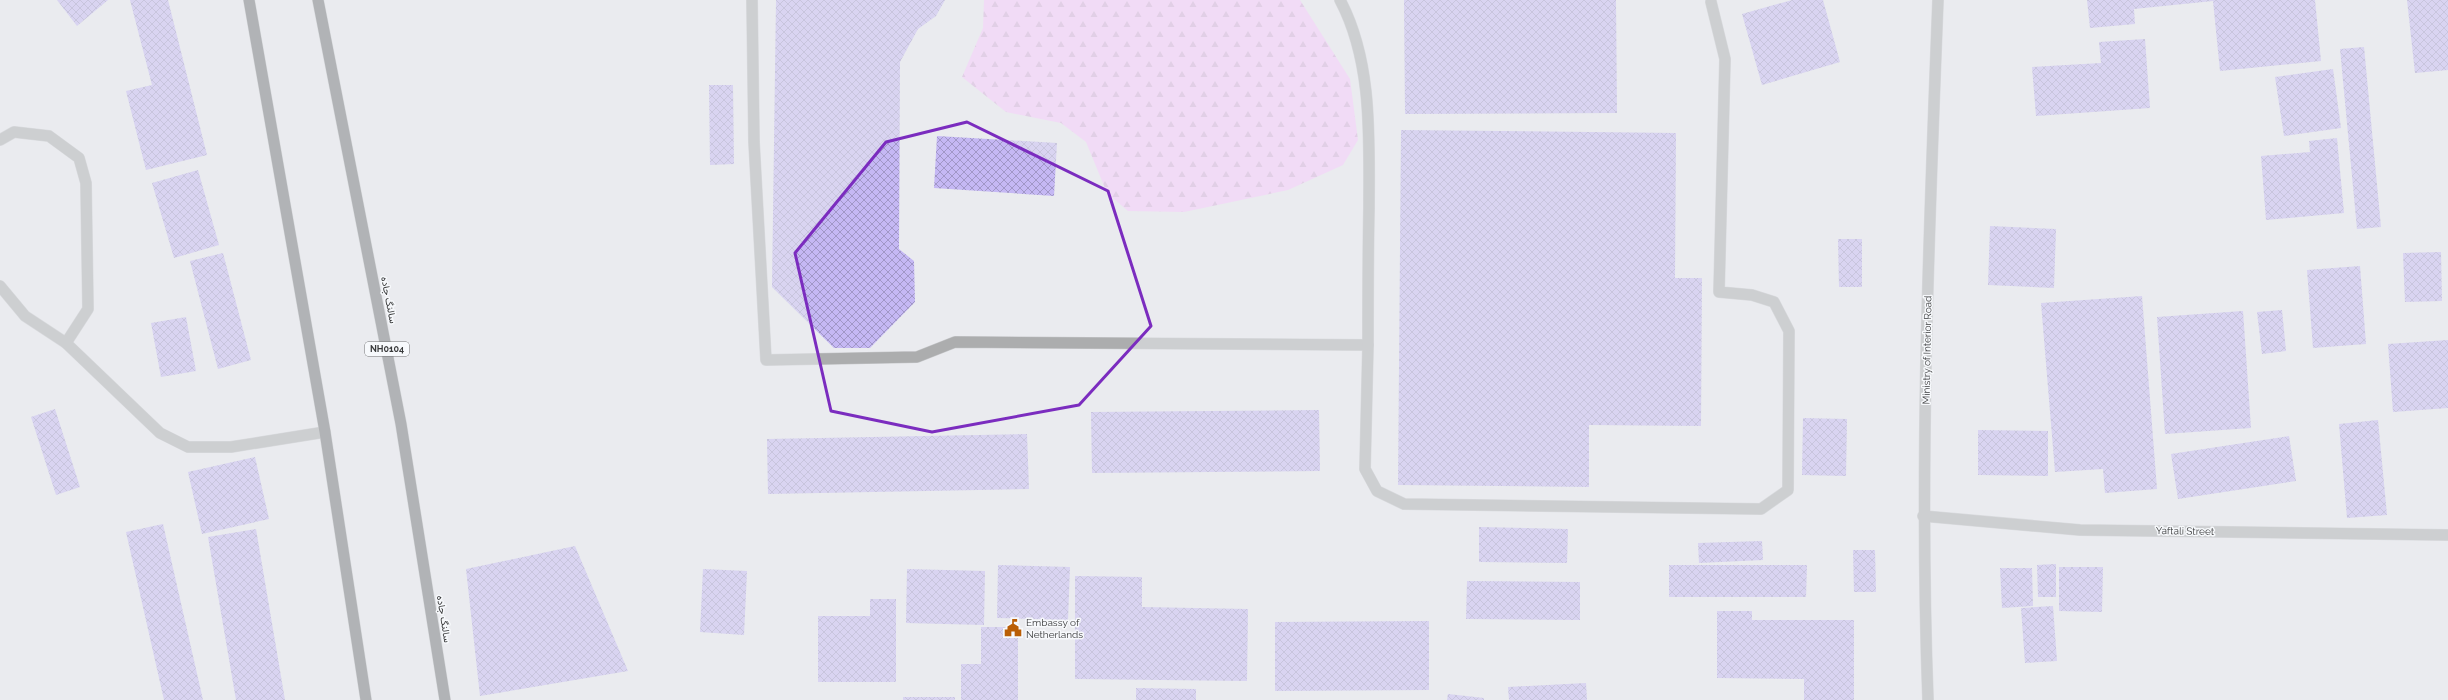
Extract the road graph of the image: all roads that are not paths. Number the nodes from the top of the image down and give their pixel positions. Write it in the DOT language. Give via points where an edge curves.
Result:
graph roads {
  1 [pos="249,0"];
  2 [pos="318,0"];
  3 [pos="752,0"];
  4 [pos="1340,0"];
  5 [pos="1938,0"];
  6 [pos="1711,2"];
  7 [pos="0,140"];
  8 [pos="0,286"];
  9 [pos="66,343"];
  10 [pos="1368,345"];
  11 [pos="325,432"];
  12 [pos="1923,516"];
  13 [pos="2448,535"];
  14 [pos="366,700"];
  15 [pos="445,700"];
  16 [pos="1928,700"];
  1 -- 11 [label="highway"];
  2 -- 15 [label="highway, سالنگ جاده / NH0104" via="401,424"];
  3 -- 10 [label="street" via="754,142 766,360 917,357 955,342"];
  4 -- 10 [label="street" via="1352,24 1364,77 1369,153"];
  5 -- 12 [label="street, Ministry of Interior Road"];
  6 -- 10 [label="street" via="1725,59 1719,292 1752,295 1774,302 1789,331 1788,490 1760,509 1404,504 1377,491 1365,470"];
  7 -- 9 [label="street" via="14,132 49,136 79,158 86,183 88,309"];
  8 -- 9 [label="street" via="25,316"];
  9 -- 11 [label="street" via="160,433 188,447 231,447"];
  11 -- 14 [label="highway"];
  12 -- 13 [label="street, Yaftali Street" via="2080,530"];
  12 -- 16 [label="street, Ministry of Interior Road"];
}
